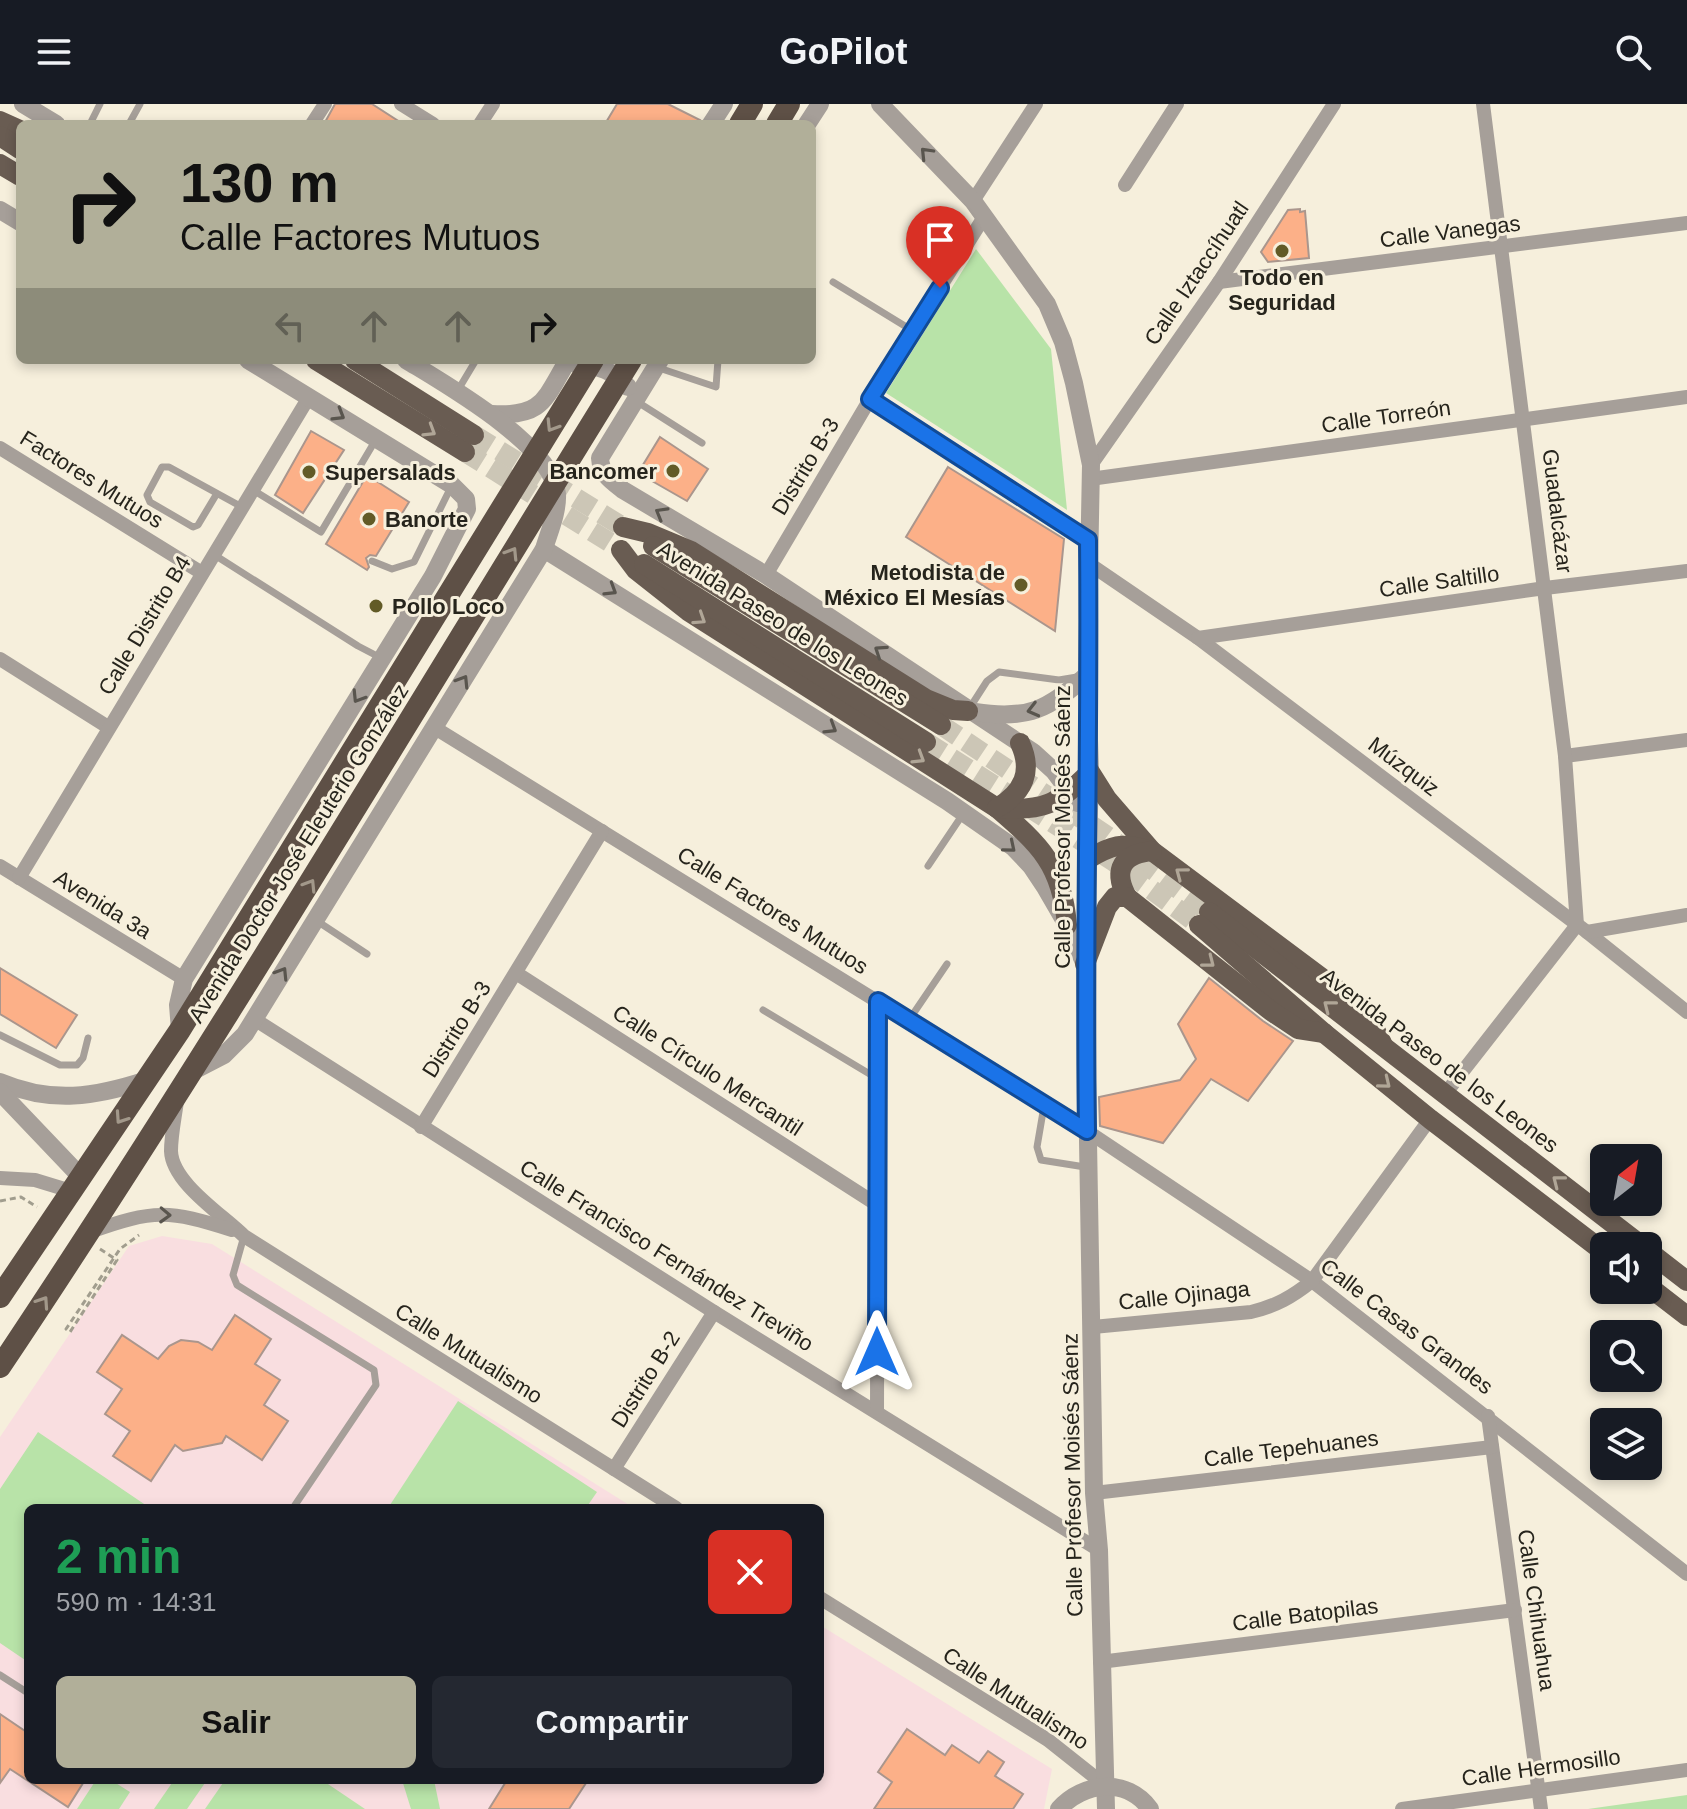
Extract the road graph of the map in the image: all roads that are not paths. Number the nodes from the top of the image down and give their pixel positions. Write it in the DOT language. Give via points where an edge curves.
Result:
graph roads {
  1 [pos="23,104"];
  2 [pos="401,104"];
  3 [pos="880,104"];
  4 [pos="1036,104"];
  5 [pos="1177,104"];
  6 [pos="1334,104"];
  7 [pos="1483,104"];
  8 [pos="49,120"];
  9 [pos="427,120"];
  10 [pos="1125,185"];
  11 [pos="973,201"];
  12 [pos="984,217"];
  13 [pos="1687,223"];
  14 [pos="1501,248"];
  15 [pos="833,282"];
  16 [pos="1219,282"];
  17 [pos="913,331"];
  18 [pos="255,364"];
  19 [pos="323,364"];
  20 [pos="360,364"];
  21 [pos="413,364"];
  22 [pos="474,364"];
  23 [pos="591,364"];
  24 [pos="629,364"];
  25 [pos="657,364"];
  26 [pos="660,364"];
  27 [pos="718,364"];
  28 [pos="565,365"];
  29 [pos="457,391"];
  30 [pos="309,397"];
  31 [pos="1687,397"];
  32 [pos="870,399"];
  33 [pos="635,400"];
  34 [pos="492,414"];
  35 [pos="1523,420"];
  36 [pos="376,438"];
  37 [pos="702,443"];
  38 [pos="0,448"];
  39 [pos="1090,472"];
  40 [pos="452,485"];
  41 [pos="253,490"];
  42 [pos="216,495"];
  43 [pos="242,507"];
  44 [pos="321,532"];
  45 [pos="330,537"];
  46 [pos="1088,540"];
  47 [pos="619,541"];
  48 [pos="544,549"];
  49 [pos="213,554"];
  50 [pos="372,561"];
  51 [pos="414,562"];
  52 [pos="1088,563"];
  53 [pos="1687,571"];
  54 [pos="202,573"];
  55 [pos="766,575"];
  56 [pos="433,576"];
  57 [pos="1545,588"];
  58 [pos="1198,638"];
  59 [pos="382,658"];
  60 [pos="0,659"];
  61 [pos="1087,675"];
  62 [pos="968,711"];
  63 [pos="941,725"];
  64 [pos="108,727"];
  65 [pos="435,728"];
  66 [pos="1687,740"];
  67 [pos="926,742"];
  68 [pos="1020,743"];
  69 [pos="1565,756"];
  70 [pos="1090,772"];
  71 [pos="1071,791"];
  72 [pos="947,801"];
  73 [pos="997,808"];
  74 [pos="964,812"];
  75 [pos="1088,819"];
  76 [pos="602,831"];
  77 [pos="1152,851"];
  78 [pos="1088,859"];
  79 [pos="0,866"];
  80 [pos="928,866"];
  81 [pos="19,878"];
  82 [pos="1127,897"];
  83 [pos="1687,915"];
  84 [pos="315,920"];
  85 [pos="1067,925"];
  86 [pos="1582,929"];
  87 [pos="367,954"];
  88 [pos="947,964"];
  89 [pos="1085,964"];
  90 [pos="516,973"];
  91 [pos="184,979"];
  92 [pos="878,1001"];
  93 [pos="763,1010"];
  94 [pos="1687,1012"];
  95 [pos="254,1019"];
  96 [pos="909,1020"];
  97 [pos="180,1030"];
  98 [pos="1324,1033"];
  99 [pos="0,1035"];
  100 [pos="88,1038"];
  101 [pos="1386,1051"];
  102 [pos="195,1070"];
  103 [pos="147,1080"];
  104 [pos="879,1080"];
  105 [pos="0,1082"];
  106 [pos="0,1092"];
  107 [pos="1445,1094"];
  108 [pos="178,1096"];
  109 [pos="1044,1104"];
  110 [pos="1430,1119"];
  111 [pos="421,1127"];
  112 [pos="1087,1131"];
  113 [pos="1088,1168"];
  114 [pos="0,1178"];
  115 [pos="76,1184"];
  116 [pos="876,1204"];
  117 [pos="90,1232"];
  118 [pos="1624,1232"];
  119 [pos="242,1234"];
  120 [pos="1590,1241"];
  121 [pos="1662,1262"];
  122 [pos="1312,1281"];
  123 [pos="1687,1281"];
  124 [pos="0,1297"];
  125 [pos="1662,1297"];
  126 [pos="714,1312"];
  127 [pos="1687,1316"];
  128 [pos="1093,1327"];
  129 [pos="0,1367"];
  130 [pos="877,1411"];
  131 [pos="1488,1416"];
  132 [pos="1492,1447"];
  133 [pos="614,1469"];
  134 [pos="1094,1493"];
  135 [pos="296,1504"];
  136 [pos="670,1504"];
  137 [pos="1099,1550"];
  138 [pos="1687,1574"];
  139 [pos="824,1600"];
  140 [pos="1515,1610"];
  141 [pos="1100,1662"];
  142 [pos="0,1675"];
  143 [pos="24,1690"];
  144 [pos="1687,1770"];
  145 [pos="1106,1786"];
  146 [pos="1539,1788"];
  147 [pos="1059,1809"];
  148 [pos="1106,1809"];
  149 [pos="1150,1809"];
  150 [pos="1402,1809"];
  151 [pos="1541,1809"];
  1 -- 8 [label="street"];
  2 -- 9 [label="street"];
  11 -- 3 [label="street, Calle Profesor Moisés Sáenz, one-way"];
  4 -- 11 [label="street"];
  5 -- 10 [label="street"];
  6 -- 16 [label="street, Calle Iztaccíhuatl"];
  7 -- 14 [label="street, Guadalcázar"];
  11 -- 12 [label="street, Calle Profesor Moisés Sáenz"];
  12 -- 17 [label="street, Distrito B-3"];
  12 -- 39 [label="street, Calle Profesor Moisés Sáenz" via="1047,304 1063,342"];
  13 -- 14 [label="street, Calle Vanegas"];
  14 -- 16 [label="street, Calle Vanegas"];
  14 -- 35 [label="street, Guadalcázar"];
  15 -- 17 [label="lane"];
  16 -- 39 [label="street, Calle Iztaccíhuatl"];
  17 -- 32 [label="street, Distrito B-3"];
  18 -- 30 [label="street"];
  19 -- 20 [label="main road, one-way" via="469,444"];
  21 -- 29 [label="street"];
  22 -- 29 [label="lane"];
  23 -- 97 [label="highway, Avenida Doctor José Eleuterio González, one-way"];
  102 -- 24 [label="highway, Avenida Doctor José Eleuterio González, one-way"];
  25 -- 33 [label="street"];
  26 -- 27 [label="lane" via="716,387"];
  28 -- 33 [label="street" via="611,372"];
  28 -- 34 [label="street" via="541,404 528,412"];
  29 -- 34 [label="street"];
  30 -- 36 [label="street, one-way"];
  30 -- 41 [label="street, Calle Distrito B4"];
  31 -- 35 [label="street, Calle Torreón"];
  32 -- 46 [label="street"];
  32 -- 55 [label="street, Distrito B-3"];
  33 -- 37 [label="lane"];
  55 -- 33 [label="street, one-way" via="623,490 600,469 600,458"];
  34 -- 48 [label="street" via="547,469 557,493"];
  35 -- 39 [label="street, Calle Torreón"];
  35 -- 57 [label="street, Guadalcázar"];
  36 -- 40 [label="street"];
  36 -- 44 [label="lane"];
  38 -- 54 [label="street, Factores Mutuos"];
  39 -- 46 [label="street, Calle Profesor Moisés Sáenz"];
  40 -- 51 [label="lane"];
  40 -- 56 [label="street" via="466,499 467,509"];
  41 -- 43 [label="street, Calle Distrito B4"];
  41 -- 44 [label="lane"];
  42 -- 42 [label="lane" via="193,527 150,502 147,495 162,467"];
  42 -- 43 [label="lane"];
  43 -- 49 [label="street, Calle Distrito B4"];
  44 -- 45 [label="lane"];
  46 -- 52 [label="street, Calle Profesor Moisés Sáenz"];
  47 -- 62 [label="main road" via="648,533 691,551 926,699"];
  47 -- 63 [label="main road, Avenida Paseo de los Leones"];
  47 -- 67 [label="main road, Avenida Paseo de los Leones"];
  47 -- 73 [label="main road, one-way" via="636,570 688,611"];
  65 -- 48 [label="street, one-way"];
  48 -- 72 [label="street, one-way"];
  49 -- 54 [label="street, Calle Distrito B4"];
  49 -- 59 [label="lane"];
  50 -- 51 [label="lane" via="392,569"];
  51 -- 56 [label="lane"];
  52 -- 58 [label="street, Múzquiz"];
  52 -- 61 [label="street, Calle Profesor Moisés Sáenz"];
  53 -- 57 [label="street, Calle Saltillo"];
  54 -- 64 [label="street, Calle Distrito B4"];
  62 -- 55 [label="street, one-way"];
  56 -- 59 [label="street"];
  57 -- 58 [label="street, Calle Saltillo"];
  57 -- 69 [label="street, Guadalcázar"];
  58 -- 86 [label="street, Múzquiz"];
  59 -- 91 [label="street, one-way"];
  60 -- 64 [label="street"];
  61 -- 62 [label="street, one-way" via="1039,710 995,715"];
  61 -- 62 [label="lane" via="1059,680 999,672"];
  61 -- 70 [label="street, Calle Profesor Moisés Sáenz"];
  62 -- 68 [label="street"];
  64 -- 81 [label="street, Calle Distrito B4"];
  65 -- 76 [label="street, Calle Factores Mutuos"];
  65 -- 84 [label="street"];
  66 -- 69 [label="street"];
  68 -- 71 [label="street"];
  68 -- 73 [label="main road" via="1026,775"];
  69 -- 86 [label="street, Guadalcázar"];
  70 -- 71 [label="main road"];
  70 -- 75 [label="street, Calle Profesor Moisés Sáenz"];
  70 -- 77 [label="main road"];
  71 -- 73 [label="main road" via="1044,807"];
  71 -- 75 [label="street"];
  72 -- 73 [label="street"];
  72 -- 74 [label="street"];
  73 -- 85 [label="main road" via="1037,843 1055,871"];
  74 -- 80 [label="lane"];
  74 -- 85 [label="street, one-way" via="1031,866"];
  75 -- 78 [label="street, Calle Profesor Moisés Sáenz"];
  76 -- 90 [label="street, Distrito B-3"];
  76 -- 92 [label="street, Calle Factores Mutuos"];
  77 -- 78 [label="main road" via="1127,844 1108,847"];
  77 -- 82 [label="main road" via="1125,860 1120,881"];
  101 -- 77 [label="main road, one-way" via="1369,1018 1342,993"];
  78 -- 89 [label="street, Calle Profesor Moisés Sáenz"];
  79 -- 81 [label="street, Avenida 3a"];
  81 -- 91 [label="street, Avenida 3a"];
  82 -- 89 [label="main road" via="1115,897 1107,907"];
  82 -- 98 [label="main road, one-way" via="1271,1011 1298,1029"];
  83 -- 86 [label="street"];
  84 -- 87 [label="lane"];
  95 -- 84 [label="street, one-way"];
  85 -- 89 [label="street"];
  86 -- 94 [label="street, Múzquiz"];
  86 -- 107 [label="street"];
  88 -- 96 [label="lane"];
  89 -- 112 [label="street, Calle Profesor Moisés Sáenz"];
  90 -- 111 [label="street, Distrito B-3"];
  90 -- 116 [label="street, Calle Círculo Mercantil"];
  91 -- 97 [label="street"];
  92 -- 96 [label="street, Calle Factores Mutuos"];
  92 -- 104 [label="street"];
  93 -- 104 [label="lane"];
  95 -- 102 [label="street" via="224,1055"];
  95 -- 111 [label="street, Calle Francisco Fernández Treviño"];
  96 -- 109 [label="street, Calle Factores Mutuos"];
  97 -- 103 [label="highway, Avenida Doctor José Eleuterio González"];
  101 -- 98 [label="main road, Avenida Paseo de los Leones, one-way" via="1204,918"];
  98 -- 110 [label="main road, Avenida Paseo de los Leones, one-way"];
  99 -- 100 [label="lane" via="60,1065 77,1065"];
  101 -- 107 [label="main road, Avenida Paseo de los Leones"];
  102 -- 108 [label="highway, Avenida Doctor José Eleuterio González"];
  103 -- 105 [label="street" via="106,1093 65,1097 23,1092"];
  103 -- 115 [label="highway, Avenida Doctor José Eleuterio González, one-way"];
  104 -- 116 [label="street"];
  106 -- 115 [label="street"];
  118 -- 107 [label="main road, Avenida Paseo de los Leones, one-way"];
  108 -- 117 [label="highway, Avenida Doctor José Eleuterio González"];
  108 -- 119 [label="street, Calle Mutualismo" via="171,1153 175,1165 189,1186"];
  109 -- 112 [label="street, Calle Factores Mutuos"];
  109 -- 113 [label="lane" via="1037,1147 1041,1160"];
  110 -- 120 [label="main road, Avenida Paseo de los Leones"];
  110 -- 122 [label="street, Calle Ojinaga"];
  111 -- 126 [label="street, Calle Francisco Fernández Treviño"];
  112 -- 113 [label="street, Calle Profesor Moisés Sáenz"];
  112 -- 122 [label="street, Calle Casas Grandes"];
  113 -- 128 [label="street, Calle Profesor Moisés Sáenz"];
  114 -- 115 [label="street"];
  115 -- 124 [label="highway, Avenida Doctor José Eleuterio González"];
  116 -- 130 [label="street"];
  117 -- 119 [label="street, Calle Mutualismo, one-way" via="162,1213"];
  129 -- 117 [label="highway, Avenida Doctor José Eleuterio González, one-way"];
  119 -- 133 [label="street, Calle Mutualismo"];
  119 -- 135 [label="lane" via="233,1275 237,1285 374,1370 377,1378"];
  121 -- 123 [label="main road"];
  122 -- 128 [label="street, Calle Ojinaga" via="1273,1307 1251,1312"];
  122 -- 131 [label="street, Calle Casas Grandes"];
  125 -- 127 [label="main road"];
  126 -- 130 [label="street, Calle Francisco Fernández Treviño"];
  126 -- 133 [label="street, Distrito B-2"];
  128 -- 134 [label="street, Calle Profesor Moisés Sáenz"];
  130 -- 137 [label="street, Calle Francisco Fernández Treviño"];
  131 -- 132 [label="street, Calle Chihuahua"];
  131 -- 138 [label="street, Calle Casas Grandes"];
  132 -- 134 [label="street, Calle Tepehuanes"];
  132 -- 140 [label="street, Calle Chihuahua"];
  133 -- 136 [label="street, Calle Mutualismo"];
  134 -- 137 [label="street, Calle Profesor Moisés Sáenz"];
  137 -- 141 [label="street, Calle Profesor Moisés Sáenz"];
  139 -- 145 [label="street, Calle Mutualismo" via="1048,1740"];
  140 -- 141 [label="street, Calle Batopilas"];
  140 -- 146 [label="street, Calle Chihuahua"];
  141 -- 145 [label="street, Calle Profesor Moisés Sáenz"];
  142 -- 143 [label="lane"];
  144 -- 146 [label="street, Calle Hermosillo"];
  145 -- 147 [label="street" via="1086,1789"];
  145 -- 148 [label="street, Calle Profesor Moisés Sáenz"];
  145 -- 149 [label="street" via="1134,1794"];
  146 -- 150 [label="street, Calle Hermosillo"];
  146 -- 151 [label="street, Calle Chihuahua"];
}
